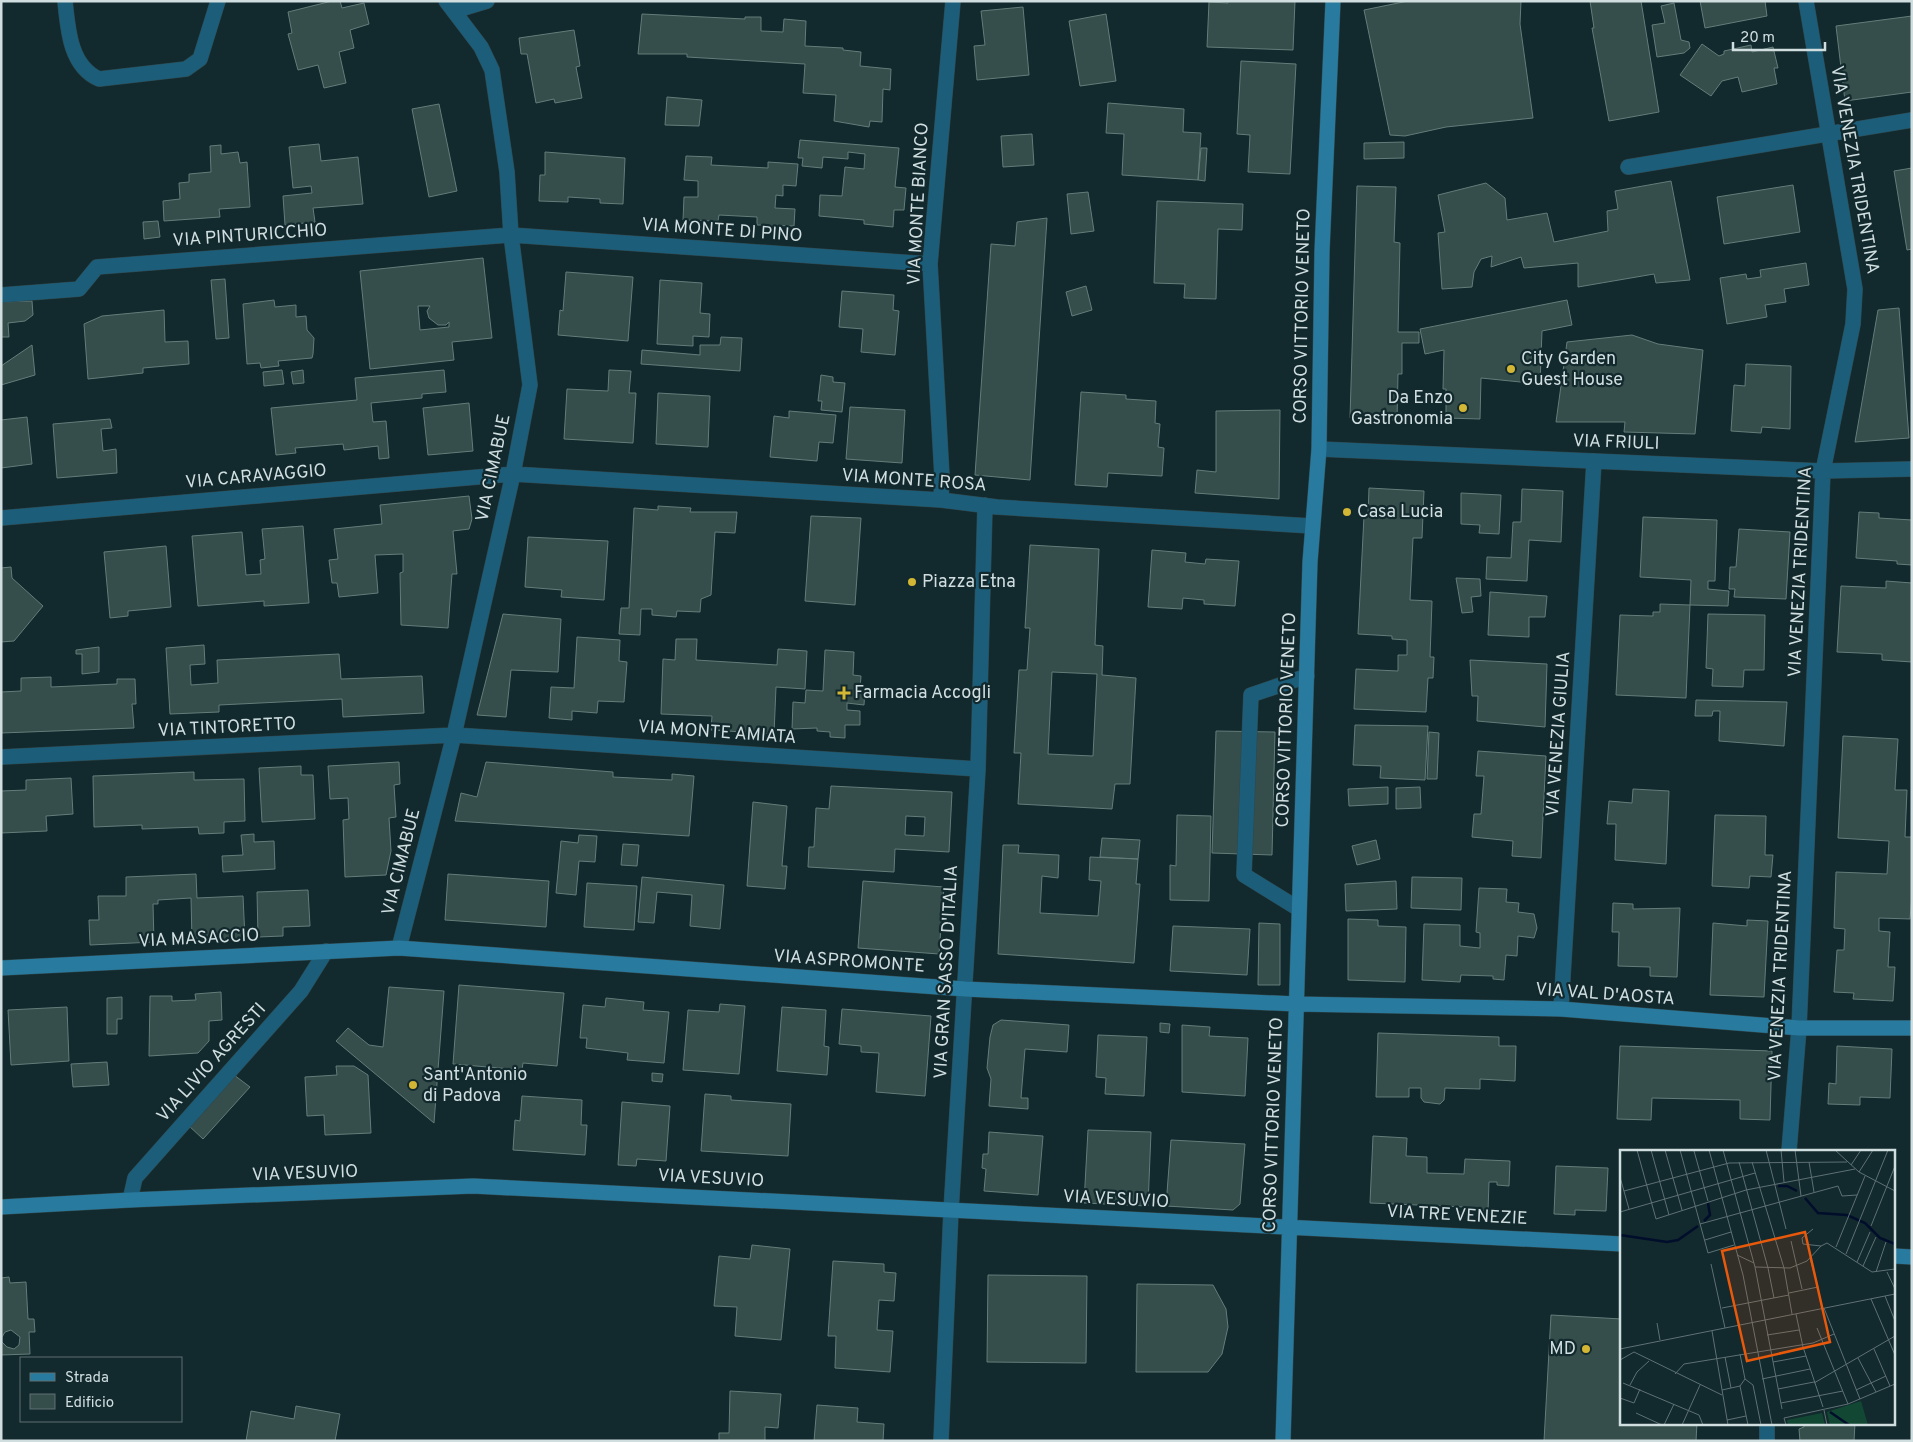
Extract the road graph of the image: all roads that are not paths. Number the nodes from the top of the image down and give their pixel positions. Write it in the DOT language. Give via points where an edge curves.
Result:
graph roads {
  1 [pos="66,1"];
  2 [pos="218,1"];
  3 [pos="487,1"];
  4 [pos="953,1"];
  5 [pos="1332,1"];
  6 [pos="1806,1"];
  7 [pos="450,6"];
  8 [pos="1912,120"];
  9 [pos="1829,134"];
  10 [pos="1628,167"];
  11 [pos="512,235"];
  12 [pos="930,264"];
  13 [pos="1,295"];
  14 [pos="1318,449"];
  15 [pos="1594,461"];
  16 [pos="1912,469"];
  17 [pos="1822,471"];
  18 [pos="513,474"];
  19 [pos="941,500"];
  20 [pos="985,505"];
  21 [pos="1,518"];
  22 [pos="1312,526"];
  23 [pos="1307,676"];
  24 [pos="454,735"];
  25 [pos="1,757"];
  26 [pos="978,768"];
  27 [pos="1299,909"];
  28 [pos="399,948"];
  29 [pos="326,951"];
  30 [pos="1,968"];
  31 [pos="965,989"];
  32 [pos="1296,1004"];
  33 [pos="1561,1009"];
  34 [pos="1799,1028"];
  35 [pos="1912,1028"];
  36 [pos="1789,1150"];
  37 [pos="130,1200"];
  38 [pos="1,1208"];
  39 [pos="951,1211"];
  40 [pos="1290,1227"];
  41 [pos="1620,1244"];
  42 [pos="1896,1256"];
  43 [pos="1912,1257"];
  44 [pos="1767,1424"];
  45 [pos="941,1441"];
  46 [pos="1283,1441"];
  47 [pos="1767,1441"];
  1 -- 2 [label="street" via="75,56 88,74 99,79 186,69 200,59"];
  3 -- 7 [label="street"];
  4 -- 12 [label="street, VIA MONTE BIANCO"];
  5 -- 14 [label="street, CORSO VITTORIO VENETO"];
  6 -- 9 [label="street, VIA VENEZIA TRIDENTINA"];
  7 -- 11 [label="street, VIA CIMABUE" via="481,47 492,70 507,172"];
  8 -- 9 [label="street"];
  9 -- 10 [label="street"];
  9 -- 17 [label="street, VIA VENEZIA TRIDENTINA" via="1855,289 1853,324"];
  11 -- 12 [label="street, VIA MONTE DI PINO"];
  11 -- 13 [label="street, VIA PINTURICCHIO" via="97,267 79,289"];
  11 -- 18 [label="street, VIA CIMABUE" via="530,385"];
  12 -- 19 [label="street, VIA MONTE BIANCO"];
  14 -- 15 [label="street, VIA FRIULI"];
  14 -- 22 [label="street, CORSO VITTORIO VENETO"];
  15 -- 17 [label="street, VIA FRIULI"];
  15 -- 33 [label="street, VIA VENEZIA GIULIA"];
  16 -- 17 [label="street, VIA FRIULI"];
  17 -- 34 [label="street, VIA VENEZIA TRIDENTINA"];
  18 -- 19 [label="street, VIA MONTE ROSA"];
  18 -- 21 [label="street, VIA CARAVAGGIO"];
  18 -- 24 [label="street, VIA CIMABUE"];
  19 -- 20 [label="street, VIA MONTE ROSA"];
  20 -- 22 [label="street, VIA MONTE ROSA"];
  20 -- 26 [label="street, VIA GRAN SASSO D'ITALIA"];
  22 -- 23 [label="street, CORSO VITTORIO VENETO"];
  23 -- 27 [label="street, CORSO VITTORIO VENETO"];
  23 -- 27 [label="street" via="1251,695 1244,875"];
  24 -- 25 [label="street, VIA TINTORETTO"];
  24 -- 26 [label="street, VIA MONTE AMIATA"];
  24 -- 28 [label="street, VIA CIMABUE"];
  26 -- 31 [label="street, VIA GRAN SASSO D'ITALIA"];
  27 -- 32 [label="street, CORSO VITTORIO VENETO"];
  28 -- 29 [label="street, VIA MASACCIO"];
  28 -- 31 [label="street, VIA ASPROMONTE"];
  29 -- 30 [label="street, VIA MASACCIO"];
  29 -- 37 [label="street, VIA LIVIO AGRESTI" via="301,991 135,1178"];
  31 -- 32 [label="street, VIA ASPROMONTE"];
  31 -- 39 [label="street, VIA GRAN SASSO D'ITALIA"];
  32 -- 33 [label="street, VIA VAL D'AOSTA"];
  32 -- 40 [label="street, CORSO VITTORIO VENETO"];
  33 -- 34 [label="street, VIA VAL D'AOSTA"];
  34 -- 35 [label="street, VIA VAL D'AOSTA"];
  34 -- 36 [label="street, VIA VENEZIA TRIDENTINA"];
  37 -- 38 [label="street, VIA VESUVIO"];
  37 -- 39 [label="street, VIA VESUVIO" via="473,1186"];
  39 -- 40 [label="street, VIA VESUVIO"];
  39 -- 45 [label="street, VIA GRAN SASSO D'ITALIA"];
  40 -- 41 [label="street, VIA TRE VENEZIE"];
  40 -- 46 [label="street, CORSO VITTORIO VENETO"];
  42 -- 43 [label="street"];
  44 -- 47 [label="street"];
}
